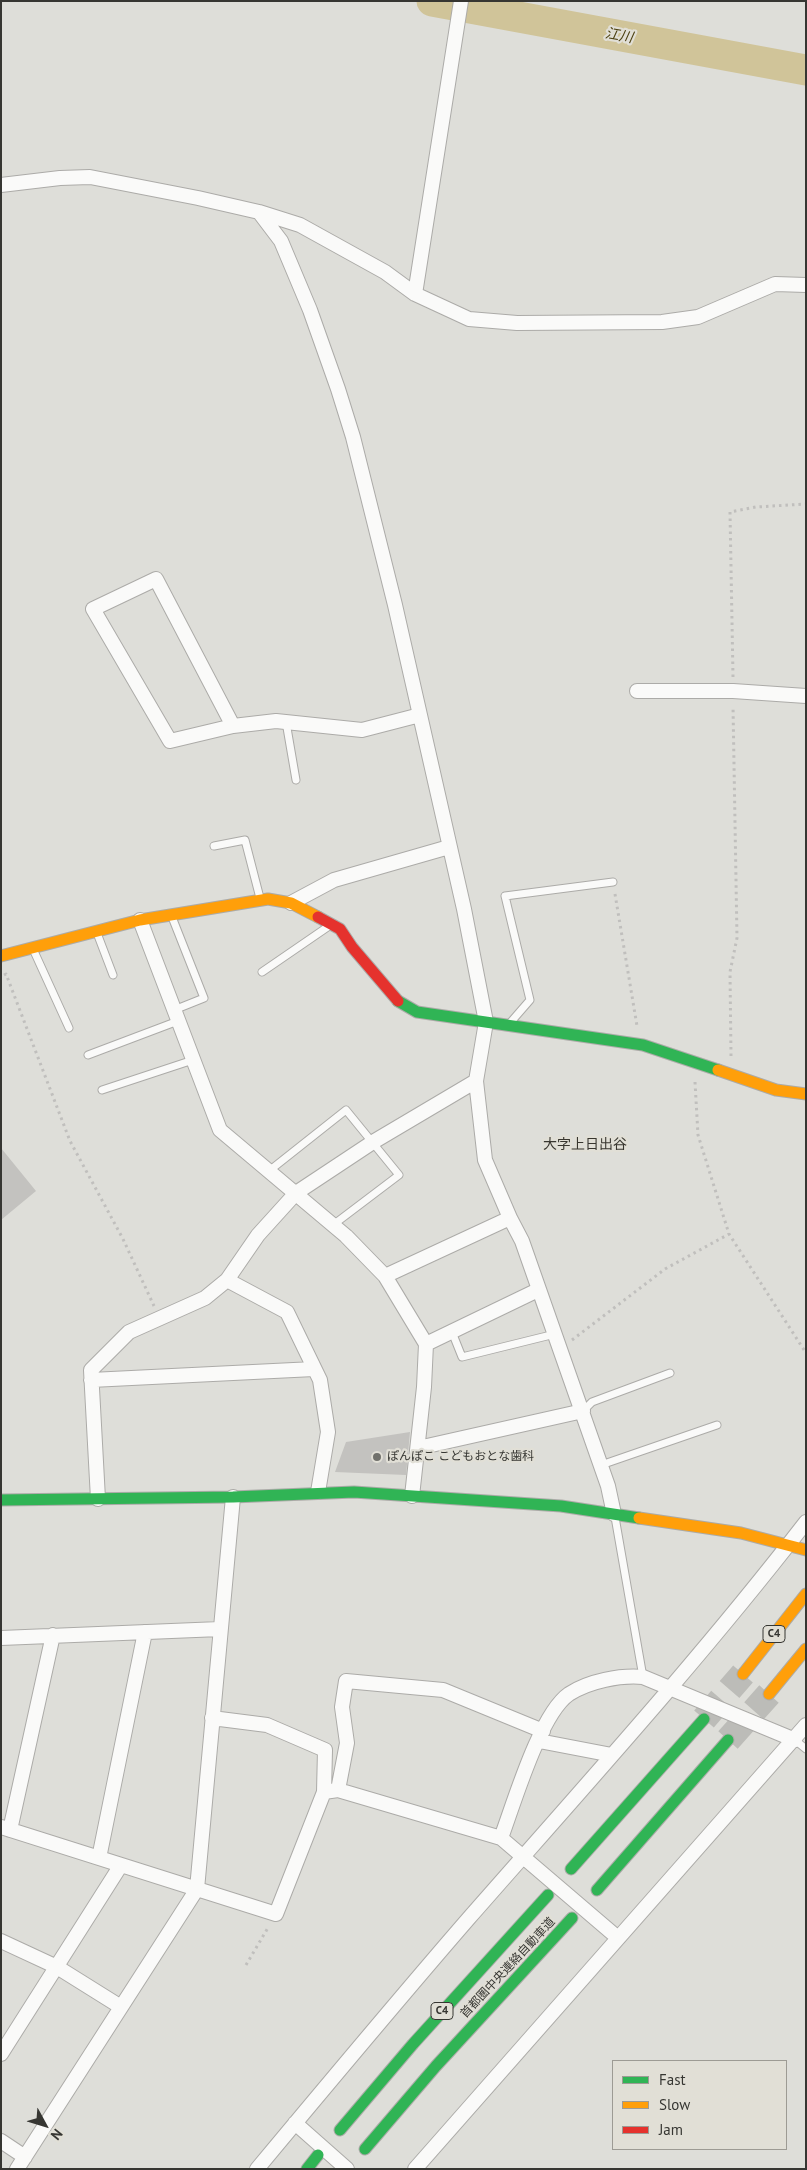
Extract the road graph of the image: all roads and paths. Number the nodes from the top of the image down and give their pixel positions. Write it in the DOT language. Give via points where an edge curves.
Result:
graph roads {
  1 [pos="461,1"];
  2 [pos="1,185"];
  3 [pos="259,212"];
  4 [pos="806,285"];
  5 [pos="415,294"];
  6 [pos="806,504"];
  7 [pos="637,691"];
  8 [pos="733,691"];
  9 [pos="806,696"];
  10 [pos="420,715"];
  11 [pos="286,722"];
  12 [pos="232,726"];
  13 [pos="296,780"];
  14 [pos="214,846"];
  15 [pos="449,847"];
  16 [pos="613,882"];
  17 [pos="260,900"];
  18 [pos="291,902"];
  19 [pos="171,914"];
  20 [pos="140,920"];
  21 [pos="331,924"];
  22 [pos="97,931"];
  23 [pos="33,948"];
  24 [pos="1,956"];
  25 [pos="262,972"];
  26 [pos="113,975"];
  27 [pos="1,976"];
  28 [pos="176,1016"];
  29 [pos="486,1022"];
  30 [pos="508,1025"];
  31 [pos="70,1028"];
  32 [pos="636,1044"];
  33 [pos="88,1055"];
  34 [pos="193,1060"];
  35 [pos="694,1062"];
  36 [pos="731,1074"];
  37 [pos="476,1081"];
  38 [pos="102,1090"];
  39 [pos="806,1094"];
  40 [pos="373,1142"];
  41 [pos="269,1171"];
  42 [pos="296,1193"];
  43 [pos="510,1218"];
  44 [pos="333,1225"];
  45 [pos="729,1234"];
  46 [pos="385,1276"];
  47 [pos="227,1280"];
  48 [pos="538,1290"];
  49 [pos="160,1318"];
  50 [pos="452,1332"];
  51 [pos="556,1334"];
  52 [pos="426,1344"];
  53 [pos="561,1349"];
  54 [pos="806,1353"];
  55 [pos="314,1369"];
  56 [pos="670,1373"];
  57 [pos="91,1380"];
  58 [pos="583,1411"];
  59 [pos="717,1425"];
  60 [pos="418,1448"];
  61 [pos="600,1465"];
  62 [pos="318,1492"];
  63 [pos="412,1496"];
  64 [pos="232,1497"];
  65 [pos="98,1499"];
  66 [pos="1,1500"];
  67 [pos="614,1514"];
  68 [pos="806,1522"];
  69 [pos="787,1546"];
  70 [pos="806,1550"];
  71 [pos="806,1594"];
  72 [pos="220,1629"];
  73 [pos="145,1632"];
  74 [pos="53,1636"];
  75 [pos="1,1638"];
  76 [pos="806,1649"];
  77 [pos="743,1674"];
  78 [pos="643,1677"];
  79 [pos="671,1688"];
  80 [pos="768,1694"];
  81 [pos="212,1718"];
  82 [pos="704,1720"];
  83 [pos="806,1725"];
  84 [pos="541,1736"];
  85 [pos="728,1740"];
  86 [pos="794,1740"];
  87 [pos="806,1749"];
  88 [pos="612,1756"];
  89 [pos="332,1791"];
  90 [pos="6,1828"];
  91 [pos="501,1838"];
  92 [pos="525,1857"];
  93 [pos="99,1858"];
  94 [pos="121,1865"];
  95 [pos="571,1869"];
  96 [pos="197,1889"];
  97 [pos="597,1890"];
  98 [pos="548,1895"];
  99 [pos="276,1914"];
  100 [pos="572,1918"];
  101 [pos="618,1938"];
  102 [pos="1,1941"];
  103 [pos="246,1965"];
  104 [pos="57,1967"];
  105 [pos="121,2007"];
  106 [pos="5,2039"];
  107 [pos="1,2054"];
  108 [pos="295,2123"];
  109 [pos="340,2130"];
  110 [pos="1,2141"];
  111 [pos="365,2149"];
  112 [pos="318,2155"];
  113 [pos="21,2163"];
  114 [pos="257,2169"];
  115 [pos="307,2169"];
  116 [pos="347,2169"];
  117 [pos="416,2169"];
  1 -- 5 [label="street"];
  2 -- 3 [label="street" via="90,177"];
  3 -- 5 [label="street" via="300,225 385,272"];
  3 -- 10 [label="street" via="281,241 338,389 353,437"];
  4 -- 5 [label="street" via="775,284 698,317 662,322 517,323 469,319"];
  6 -- 8 [label="path" via="730,512"];
  7 -- 8 [label="street"];
  8 -- 9 [label="street"];
  8 -- 36 [label="path" via="737,938 730,972"];
  10 -- 11 [label="street" via="362,730"];
  10 -- 15 [label="street"];
  11 -- 12 [label="street"];
  11 -- 13 [label="lane"];
  12 -- 12 [label="street" via="170,741 93,609 156,579"];
  14 -- 17 [label="lane" via="245,840"];
  15 -- 18 [label="street" via="334,880"];
  15 -- 29 [label="street"];
  16 -- 30 [label="lane" via="505,896 530,1000"];
  16 -- 32 [label="path" via="638,1025"];
  17 -- 18 [label="main road"];
  17 -- 19 [label="main road"];
  18 -- 21 [label="main road"];
  19 -- 20 [label="main road"];
  19 -- 28 [label="lane" via="204,998"];
  20 -- 22 [label="main road"];
  20 -- 28 [label="street"];
  21 -- 25 [label="lane"];
  21 -- 29 [label="main road" via="340,930 398,1002 417,1012"];
  22 -- 23 [label="main road"];
  22 -- 26 [label="lane"];
  23 -- 24 [label="main road"];
  23 -- 31 [label="lane"];
  27 -- 49 [label="path" via="6,974 70,1141 123,1239"];
  28 -- 33 [label="lane"];
  28 -- 34 [label="street"];
  29 -- 30 [label="main road"];
  29 -- 37 [label="street"];
  30 -- 32 [label="main road"];
  32 -- 35 [label="main road"];
  34 -- 38 [label="lane"];
  34 -- 41 [label="street" via="220,1130"];
  35 -- 36 [label="main road"];
  35 -- 45 [label="path" via="698,1136"];
  36 -- 39 [label="main road" via="776,1090"];
  37 -- 40 [label="street"];
  37 -- 43 [label="street" via="485,1160"];
  40 -- 41 [label="lane" via="346,1110"];
  40 -- 42 [label="street"];
  40 -- 44 [label="lane" via="399,1175"];
  41 -- 42 [label="street"];
  42 -- 44 [label="street"];
  42 -- 47 [label="street" via="258,1234"];
  43 -- 46 [label="street"];
  43 -- 48 [label="street" via="522,1241"];
  44 -- 46 [label="street"];
  45 -- 53 [label="path" via="665,1269"];
  45 -- 54 [label="path"];
  46 -- 52 [label="street"];
  47 -- 49 [label="street" via="205,1298"];
  47 -- 55 [label="street" via="287,1312"];
  48 -- 50 [label="street"];
  48 -- 51 [label="street"];
  49 -- 57 [label="street" via="129,1332 91,1370"];
  50 -- 51 [label="lane" via="462,1357"];
  50 -- 52 [label="street"];
  51 -- 53 [label="street"];
  52 -- 60 [label="street"];
  53 -- 58 [label="street"];
  55 -- 57 [label="street"];
  55 -- 62 [label="street" via="320,1380 328,1432"];
  56 -- 58 [label="lane" via="592,1402"];
  57 -- 65 [label="street"];
  58 -- 60 [label="street"];
  58 -- 61 [label="street"];
  59 -- 61 [label="lane"];
  60 -- 63 [label="street"];
  61 -- 67 [label="street"];
  62 -- 63 [label="main road"];
  62 -- 64 [label="main road"];
  63 -- 67 [label="main road" via="561,1506"];
  64 -- 65 [label="main road"];
  64 -- 72 [label="street"];
  65 -- 66 [label="main road"];
  67 -- 69 [label="main road" via="741,1533"];
  67 -- 78 [label="lane"];
  68 -- 69 [label="street"];
  69 -- 70 [label="main road"];
  69 -- 79 [label="street"];
  71 -- 77 [label="main road, C4"];
  72 -- 73 [label="street"];
  72 -- 81 [label="street"];
  73 -- 74 [label="street"];
  73 -- 93 [label="street"];
  74 -- 75 [label="street"];
  74 -- 90 [label="street"];
  76 -- 80 [label="main road"];
  78 -- 79 [label="street"];
  78 -- 84 [label="street" via="625,1676 569,1694 555,1710"];
  79 -- 86 [label="street"];
  79 -- 88 [label="street"];
  81 -- 89 [label="street" via="267,1725 325,1750"];
  81 -- 96 [label="street"];
  82 -- 95 [label="main road"];
  83 -- 86 [label="street"];
  84 -- 88 [label="street"];
  84 -- 89 [label="street" via="443,1690 346,1681 342,1707 347,1743"];
  84 -- 91 [label="street"];
  85 -- 97 [label="main road"];
  86 -- 87 [label="lane"];
  86 -- 101 [label="street"];
  88 -- 92 [label="street"];
  89 -- 91 [label="street"];
  89 -- 99 [label="street"];
  90 -- 93 [label="street"];
  91 -- 92 [label="street"];
  92 -- 101 [label="street"];
  92 -- 108 [label="street"];
  93 -- 94 [label="street"];
  94 -- 96 [label="street"];
  94 -- 104 [label="street"];
  96 -- 99 [label="street"];
  96 -- 105 [label="street"];
  98 -- 109 [label="main road, 首都圏中央連絡自動車道 / C4"];
  99 -- 103 [label="path"];
  100 -- 111 [label="main road, 首都圏中央連絡自動車道" via="436,2066"];
  101 -- 117 [label="street"];
  102 -- 104 [label="street"];
  104 -- 105 [label="street"];
  104 -- 106 [label="street"];
  105 -- 113 [label="street"];
  106 -- 107 [label="street"];
  108 -- 114 [label="street"];
  108 -- 116 [label="street"];
  110 -- 113 [label="street"];
  112 -- 115 [label="main road"];
}
